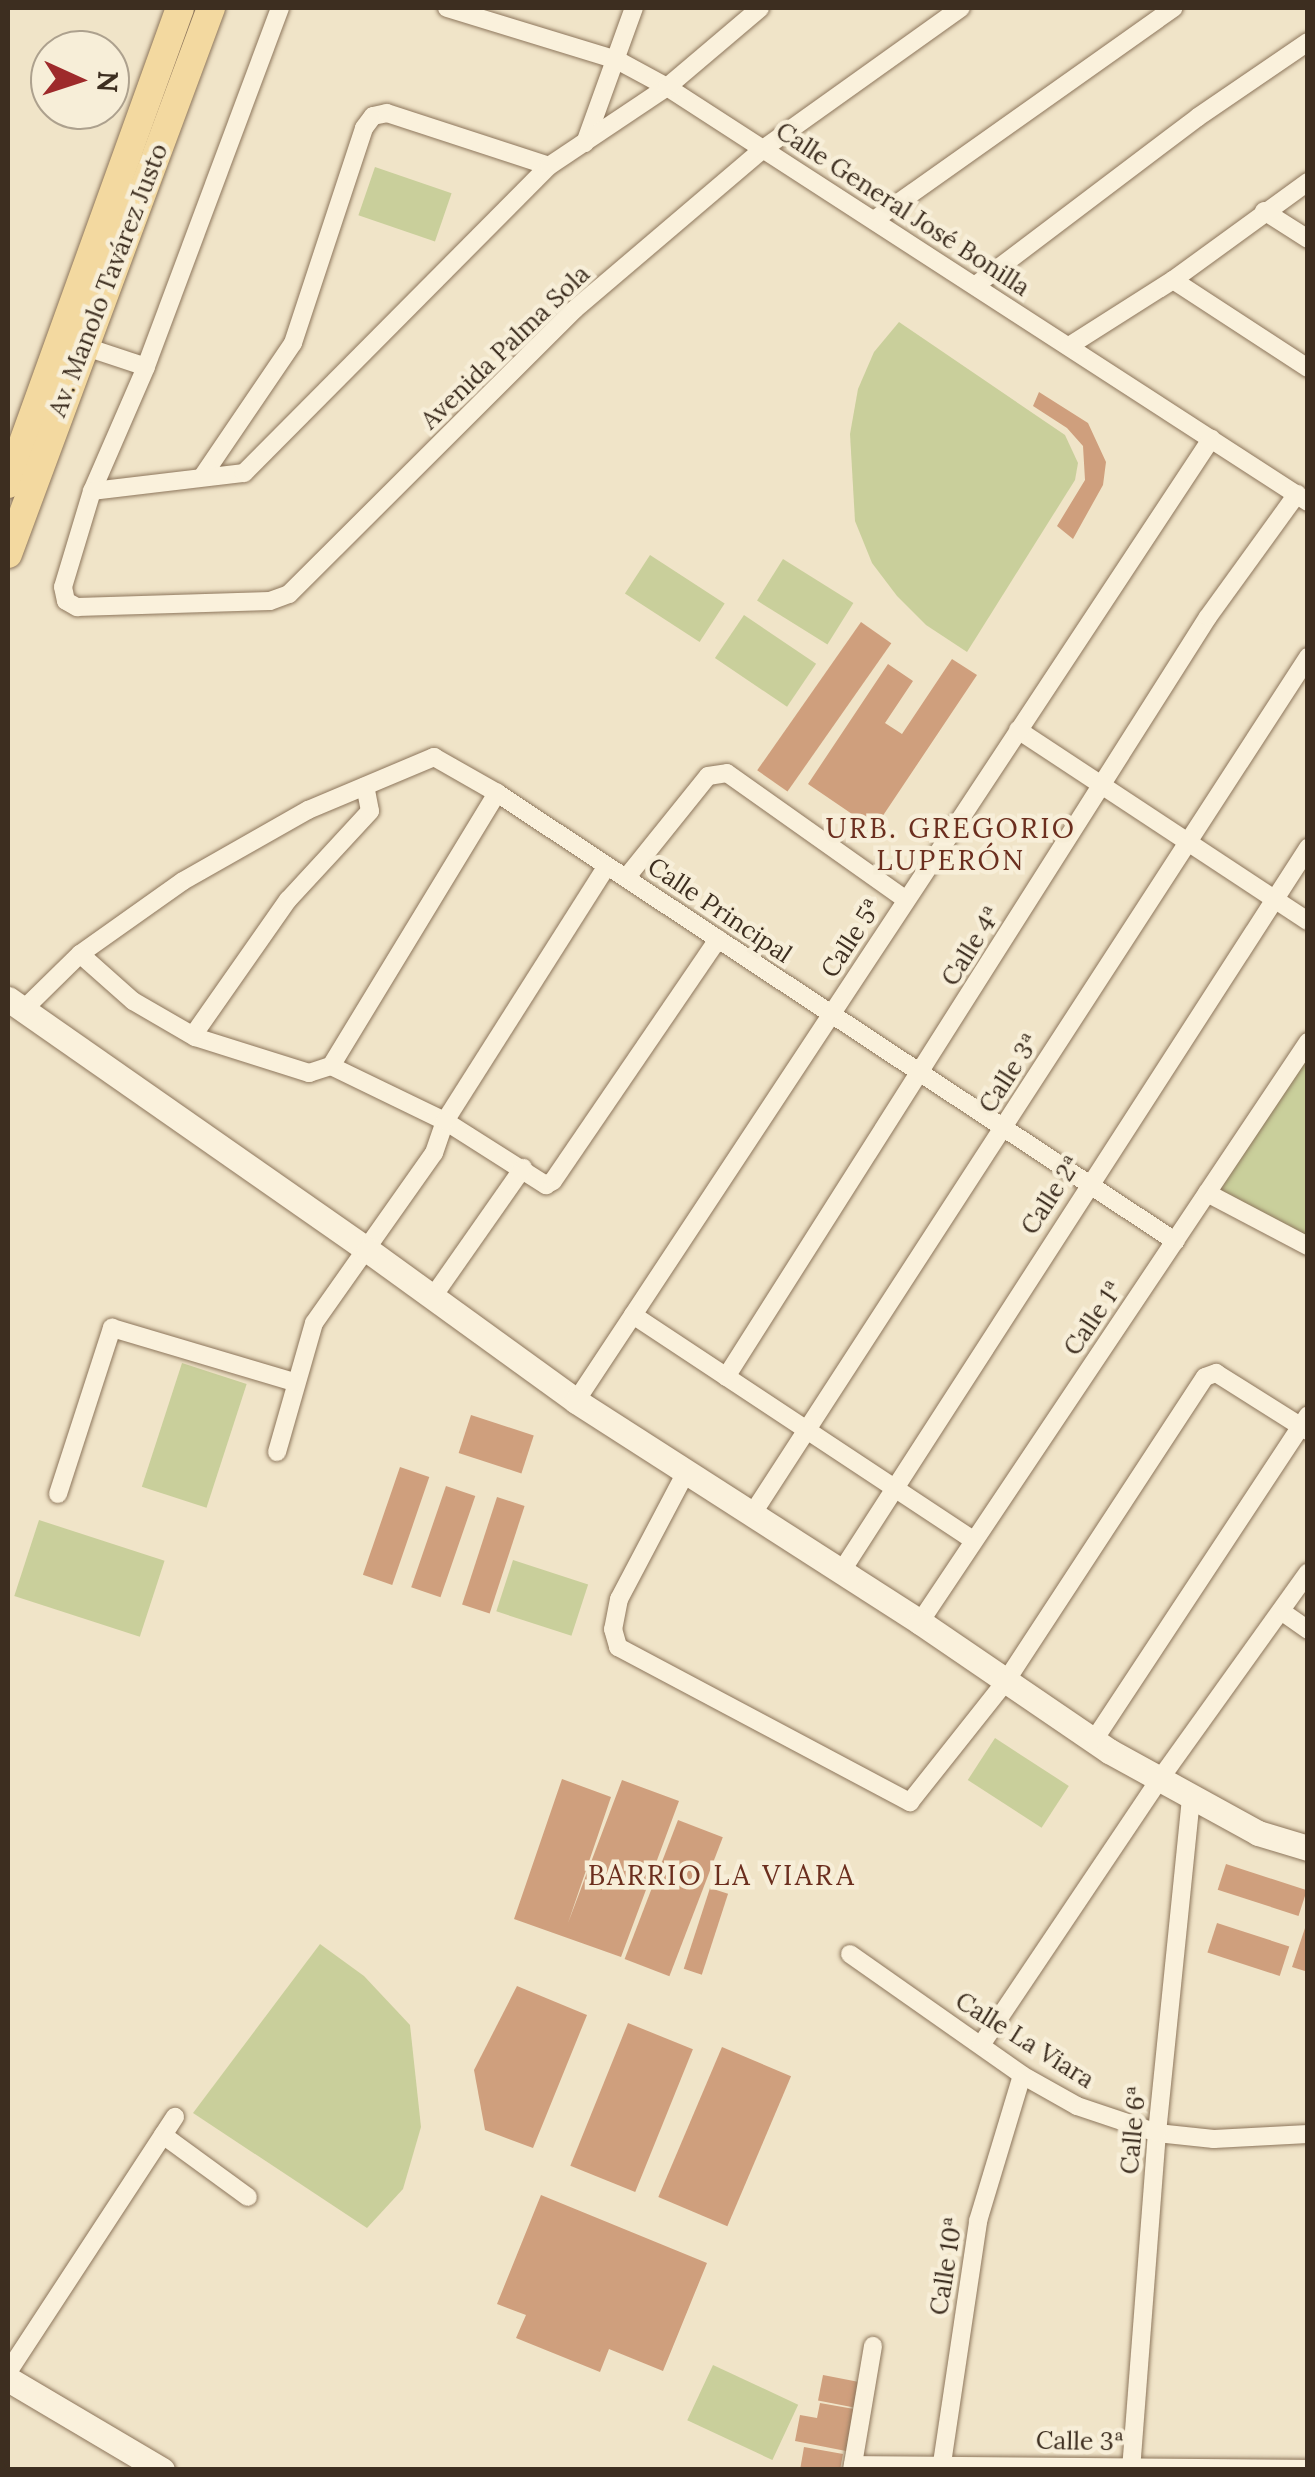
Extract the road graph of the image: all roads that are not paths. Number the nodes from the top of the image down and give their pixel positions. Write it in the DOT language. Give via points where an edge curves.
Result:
graph roads {
  1 [pos="180,8"];
  2 [pos="210,8"];
  3 [pos="280,8"];
  4 [pos="447,8"];
  5 [pos="511,8"];
  6 [pos="634,8"];
  7 [pos="760,8"];
  8 [pos="961,8"];
  9 [pos="1173,8"];
  10 [pos="743,14"];
  11 [pos="504,27"];
  12 [pos="1308,42"];
  13 [pos="617,60"];
  14 [pos="667,87"];
  15 [pos="585,144"];
  16 [pos="763,149"];
  17 [pos="549,166"];
  18 [pos="1308,182"];
  19 [pos="1264,211"];
  20 [pos="874,220"];
  21 [pos="1308,239"];
  22 [pos="1173,280"];
  23 [pos="976,285"];
  24 [pos="83,346"];
  25 [pos="1069,346"];
  26 [pos="146,367"];
  27 [pos="1308,368"];
  28 [pos="1211,439"];
  29 [pos="202,477"];
  30 [pos="8,484"];
  31 [pos="92,490"];
  32 [pos="1302,498"];
  33 [pos="8,554"];
  34 [pos="1308,657"];
  35 [pos="1018,730"];
  36 [pos="365,786"];
  37 [pos="1102,786"];
  38 [pos="497,792"];
  39 [pos="1188,842"];
  40 [pos="1308,848"];
  41 [pos="607,866"];
  42 [pos="626,878"];
  43 [pos="906,899"];
  44 [pos="1274,900"];
  45 [pos="1308,920"];
  46 [pos="718,939"];
  47 [pos="80,954"];
  48 [pos="16,1004"];
  49 [pos="832,1014"];
  50 [pos="194,1034"];
  51 [pos="1308,1042"];
  52 [pos="331,1066"];
  53 [pos="920,1072"];
  54 [pos="446,1120"];
  55 [pos="1004,1128"];
  56 [pos="523,1168"];
  57 [pos="1089,1184"];
  58 [pos="1207,1193"];
  59 [pos="1176,1241"];
  60 [pos="1308,1246"];
  61 [pos="369,1250"];
  62 [pos="432,1298"];
  63 [pos="633,1315"];
  64 [pos="726,1377"];
  65 [pos="294,1382"];
  66 [pos="576,1401"];
  67 [pos="1305,1424"];
  68 [pos="806,1430"];
  69 [pos="276,1452"];
  70 [pos="685,1474"];
  71 [pos="891,1488"];
  72 [pos="58,1494"];
  73 [pos="752,1516"];
  74 [pos="972,1539"];
  75 [pos="841,1572"];
  76 [pos="1308,1572"];
  77 [pos="1281,1611"];
  78 [pos="920,1622"];
  79 [pos="1308,1630"];
  80 [pos="1006,1681"];
  81 [pos="1094,1740"];
  82 [pos="1160,1780"];
  83 [pos="1191,1796"];
  84 [pos="1308,1848"];
  85 [pos="850,1954"];
  86 [pos="981,2044"];
  87 [pos="1022,2074"];
  88 [pos="174,2118"];
  89 [pos="1158,2133"];
  90 [pos="1308,2134"];
  91 [pos="163,2136"];
  92 [pos="248,2197"];
  93 [pos="873,2346"];
  94 [pos="8,2375"];
  95 [pos="852,2467"];
  96 [pos="1015,2467"];
  97 [pos="942,2468"];
  98 [pos="1131,2468"];
  99 [pos="1308,2469"];
  100 [pos="162,2470"];
  1 -- 30 [label="main road, Av. Manolo Tavárez Justo"];
  2 -- 24 [label="main road, Av. Manolo Tavárez Justo"];
  3 -- 26 [label="street"];
  4 -- 11 [label="street, Calle General José Bonilla"];
  5 -- 11 [label="street"];
  6 -- 13 [label="street"];
  7 -- 10 [label="street"];
  8 -- 16 [label="street, Avenida Palma Sola"];
  9 -- 20 [label="street"];
  10 -- 14 [label="street"];
  11 -- 13 [label="street, Calle General José Bonilla"];
  12 -- 23 [label="street" via="1198,116"];
  13 -- 14 [label="street, Calle General José Bonilla"];
  13 -- 15 [label="street"];
  14 -- 15 [label="street"];
  14 -- 16 [label="street, Calle General José Bonilla"];
  15 -- 17 [label="street"];
  16 -- 20 [label="street, Calle General José Bonilla"];
  16 -- 31 [label="street, Avenida Palma Sola" via="576,309 288,594 270,601 77,607 66,601 62,587"];
  17 -- 29 [label="street" via="244,472"];
  17 -- 29 [label="street" via="387,113 373,116 293,343"];
  18 -- 19 [label="street"];
  19 -- 21 [label="street"];
  19 -- 22 [label="street"];
  20 -- 23 [label="street, Calle General José Bonilla"];
  22 -- 25 [label="street"];
  22 -- 27 [label="street"];
  23 -- 25 [label="street, Calle General José Bonilla"];
  24 -- 26 [label="street"];
  24 -- 33 [label="main road, Av. Manolo Tavárez Justo"];
  25 -- 28 [label="street, Calle General José Bonilla"];
  26 -- 31 [label="street"];
  28 -- 32 [label="street, Calle General José Bonilla"];
  28 -- 35 [label="street, Calle 5ª"];
  29 -- 31 [label="street"];
  32 -- 37 [label="street, Calle 4ª" via="1208,617"];
  34 -- 39 [label="street, Calle 3ª"];
  35 -- 37 [label="street"];
  35 -- 43 [label="street, Calle 5ª"];
  36 -- 38 [label="street, Calle Principal" via="434,757"];
  36 -- 47 [label="street" via="183,880"];
  36 -- 50 [label="street" via="370,811 288,900"];
  37 -- 39 [label="street"];
  37 -- 53 [label="street, Calle 4ª"];
  38 -- 41 [label="street, Calle Principal"];
  38 -- 52 [label="street"];
  39 -- 44 [label="street"];
  39 -- 55 [label="street, Calle 3ª"];
  40 -- 44 [label="street, Calle 2ª"];
  41 -- 42 [label="street, Calle Principal"];
  41 -- 54 [label="street"];
  42 -- 43 [label="street" via="708,776 727,772"];
  42 -- 46 [label="street, Calle Principal"];
  43 -- 49 [label="street, Calle 5ª"];
  44 -- 45 [label="street"];
  44 -- 57 [label="street, Calle 2ª"];
  46 -- 49 [label="street, Calle Principal"];
  46 -- 56 [label="street" via="553,1181 546,1185"];
  47 -- 48 [label="street"];
  47 -- 50 [label="street" via="134,1001"];
  48 -- 61 [label="street"];
  49 -- 53 [label="street, Calle Principal"];
  49 -- 63 [label="street, Calle 5ª"];
  50 -- 52 [label="street" via="309,1073"];
  51 -- 58 [label="street, Calle 1ª"];
  52 -- 54 [label="street"];
  53 -- 55 [label="street, Calle Principal"];
  53 -- 64 [label="street, Calle 4ª"];
  54 -- 56 [label="street"];
  54 -- 61 [label="street" via="434,1153"];
  55 -- 57 [label="street, Calle Principal"];
  55 -- 68 [label="street, Calle 3ª"];
  56 -- 62 [label="street"];
  57 -- 59 [label="street, Calle Principal"];
  57 -- 71 [label="street, Calle 2ª"];
  58 -- 59 [label="street, Calle 1ª"];
  58 -- 60 [label="street"];
  59 -- 74 [label="street, Calle 1ª"];
  61 -- 62 [label="street"];
  61 -- 65 [label="street" via="314,1323"];
  62 -- 66 [label="street"];
  63 -- 64 [label="street"];
  63 -- 66 [label="street, Calle 5ª"];
  64 -- 68 [label="street"];
  65 -- 69 [label="street"];
  65 -- 72 [label="street" via="112,1328"];
  66 -- 70 [label="street"];
  67 -- 80 [label="street" via="1210,1373"];
  67 -- 81 [label="street"];
  68 -- 71 [label="street"];
  68 -- 73 [label="street, Calle 3ª"];
  70 -- 73 [label="street"];
  70 -- 80 [label="street" via="620,1599 613,1629 618,1647 910,1802"];
  71 -- 74 [label="street"];
  71 -- 75 [label="street, Calle 2ª"];
  73 -- 75 [label="street"];
  74 -- 78 [label="street, Calle 1ª"];
  75 -- 78 [label="street"];
  76 -- 77 [label="street"];
  77 -- 79 [label="street"];
  77 -- 82 [label="street"];
  78 -- 80 [label="street"];
  80 -- 81 [label="street"];
  81 -- 82 [label="street"];
  82 -- 83 [label="street"];
  82 -- 86 [label="street"];
  83 -- 84 [label="street" via="1258,1833"];
  83 -- 89 [label="street, Calle 6ª"];
  85 -- 86 [label="street, Calle La Viara"];
  86 -- 87 [label="street, Calle La Viara"];
  87 -- 89 [label="street, Calle La Viara" via="1077,2106"];
  87 -- 97 [label="street, Calle 10ª" via="978,2220"];
  88 -- 91 [label="street"];
  89 -- 90 [label="street, Calle La Viara" via="1214,2140"];
  89 -- 98 [label="street, Calle 6ª"];
  91 -- 92 [label="street"];
  91 -- 94 [label="street"];
  93 -- 95 [label="street"];
  94 -- 100 [label="street"];
  95 -- 97 [label="street, Calle 3ª"];
  96 -- 97 [label="street, Calle 3ª"];
  96 -- 98 [label="street, Calle 3ª"];
  98 -- 99 [label="street, Calle 3ª"];
}
